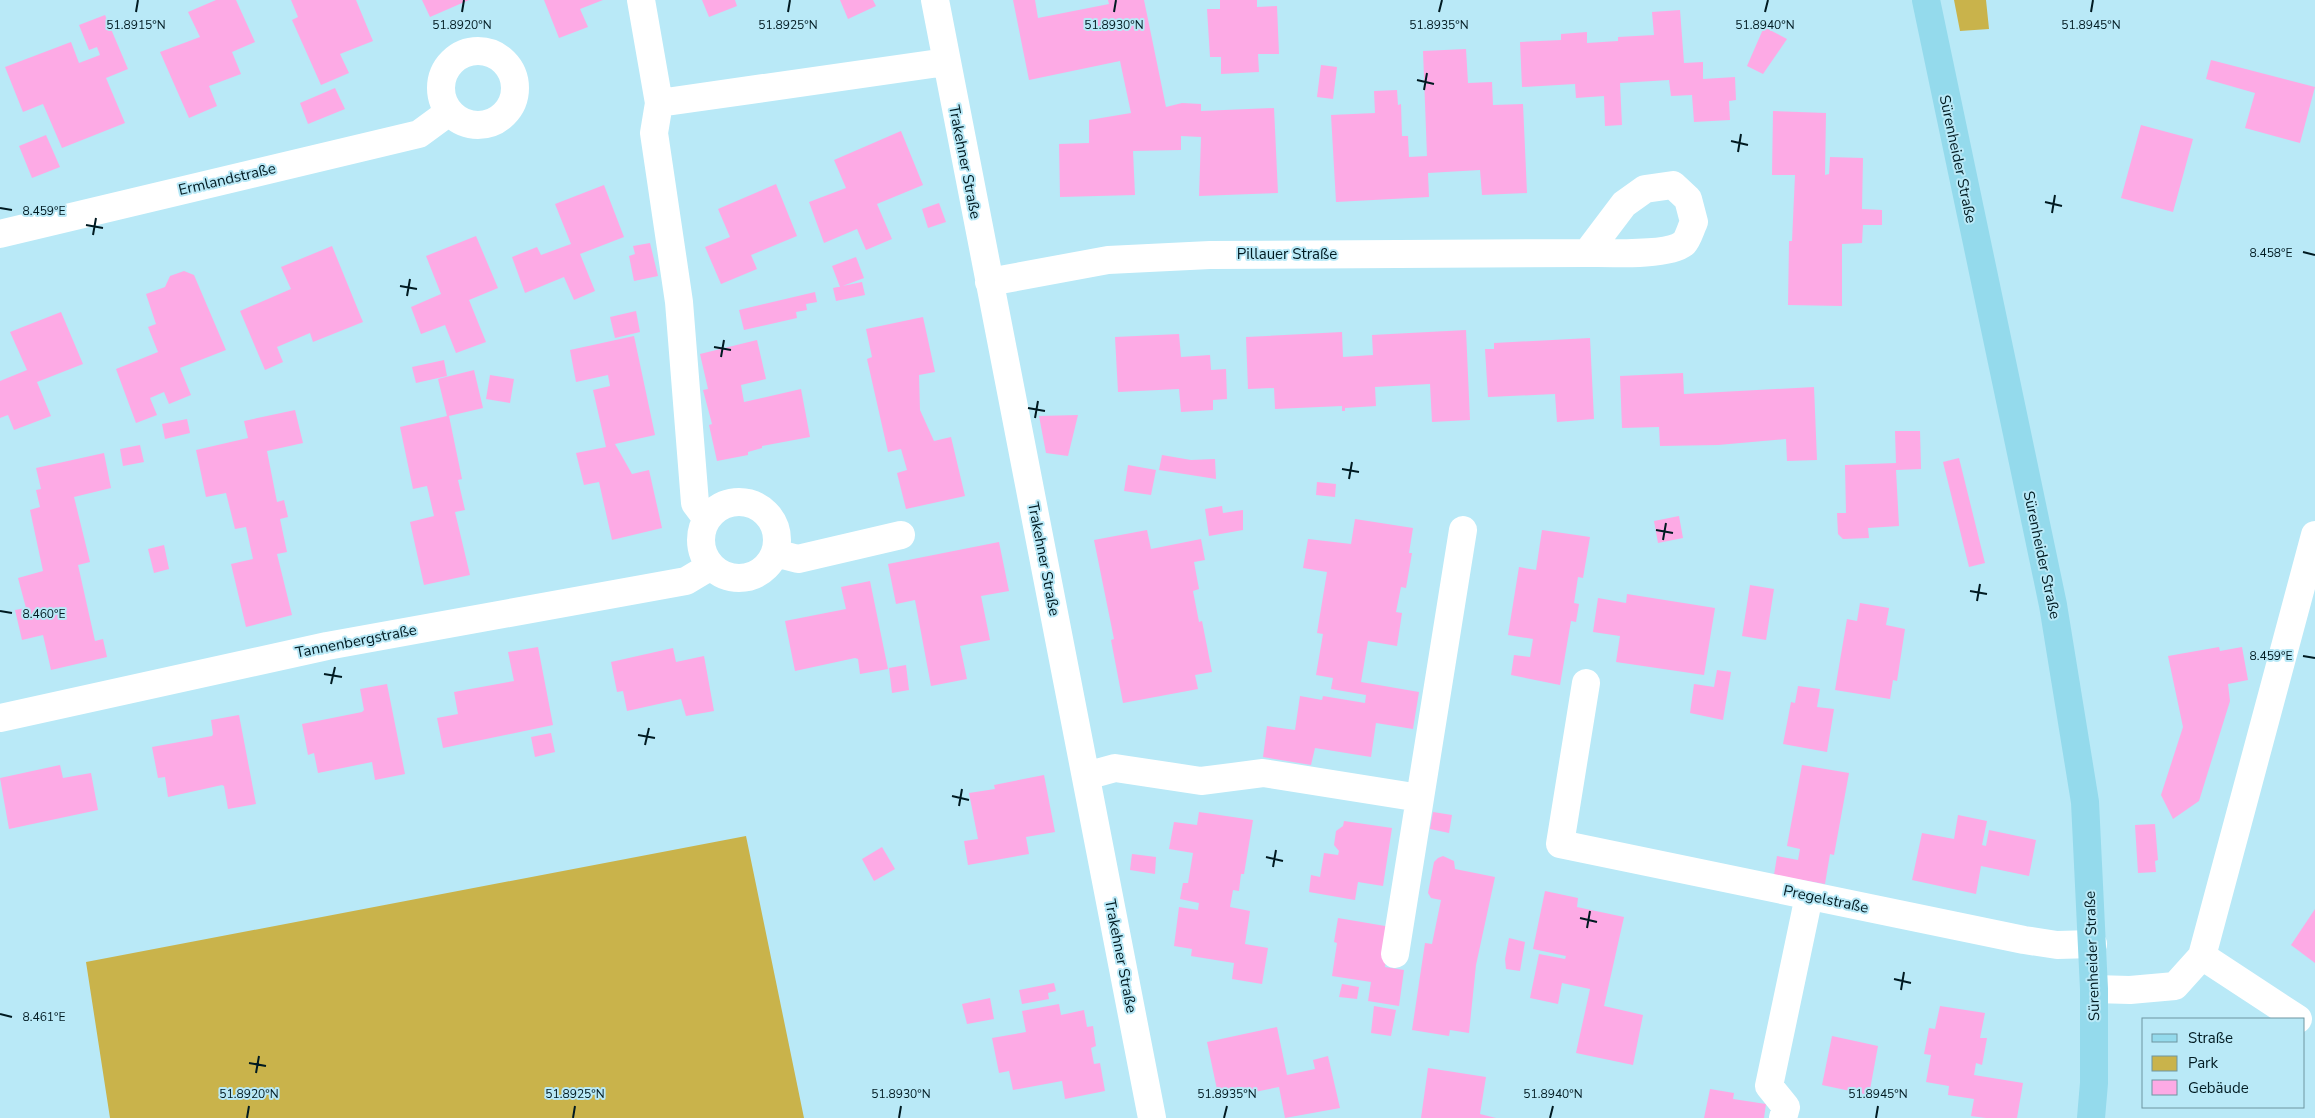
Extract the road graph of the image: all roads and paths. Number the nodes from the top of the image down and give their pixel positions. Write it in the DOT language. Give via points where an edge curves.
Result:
graph roads {
  1 [pos="641,0"];
  2 [pos="935,0"];
  3 [pos="1926,0"];
  4 [pos="946,62"];
  5 [pos="659,103"];
  6 [pos="449,112"];
  7 [pos="0,234"];
  8 [pos="1587,253"];
  9 [pos="989,282"];
  10 [pos="708,519"];
  11 [pos="1463,530"];
  12 [pos="2315,535"];
  13 [pos="901,536"];
  14 [pos="775,553"];
  15 [pos="711,566"];
  16 [pos="1586,683"];
  17 [pos="0,718"];
  18 [pos="1086,776"];
  19 [pos="1420,798"];
  20 [pos="1809,896"];
  21 [pos="2093,944"];
  22 [pos="1395,954"];
  23 [pos="2202,956"];
  24 [pos="2094,989"];
  25 [pos="2296,1018"];
  26 [pos="1152,1118"];
  27 [pos="1784,1118"];
  28 [pos="2091,1118"];
  1 -- 5 [label="street"];
  2 -- 4 [label="street, Trakehner Straße"];
  3 -- 21 [label="main road, Sürenheider Straße" via="2053,604 2085,802"];
  4 -- 5 [label="street"];
  4 -- 9 [label="street, Trakehner Straße"];
  5 -- 10 [label="street" via="654,133 678,302 695,503"];
  6 -- 7 [label="street, Ermlandstraße" via="419,134"];
  8 -- 9 [label="street, Pillauer Straße" via="1210,255 1108,260"];
  9 -- 18 [label="street, Trakehner Straße"];
  10 -- 14 [label="street" via="721,507 739,502 756,506 770,518 777,535"];
  10 -- 15 [label="street" via="701,534 702,552"];
  11 -- 19 [label="street"];
  12 -- 23 [label="street"];
  13 -- 14 [label="street" via="798,559"];
  14 -- 15 [label="street" via="764,569 747,578 728,577"];
  15 -- 17 [label="street, Tannenbergstraße" via="686,581 327,646"];
  16 -- 20 [label="street, Pregelstraße" via="1560,844"];
  18 -- 19 [label="street" via="1115,768 1201,781 1263,773"];
  18 -- 26 [label="street, Trakehner Straße"];
  19 -- 22 [label="street"];
  20 -- 21 [label="street, Pregelstraße" via="2024,940 2057,945"];
  20 -- 27 [label="street" via="1769,1086 1786,1106"];
  21 -- 24 [label="main road, Sürenheider Straße"];
  23 -- 24 [label="street" via="2176,986"];
  23 -- 25 [label="street"];
  24 -- 28 [label="main road, Sürenheider Straße"];
}
